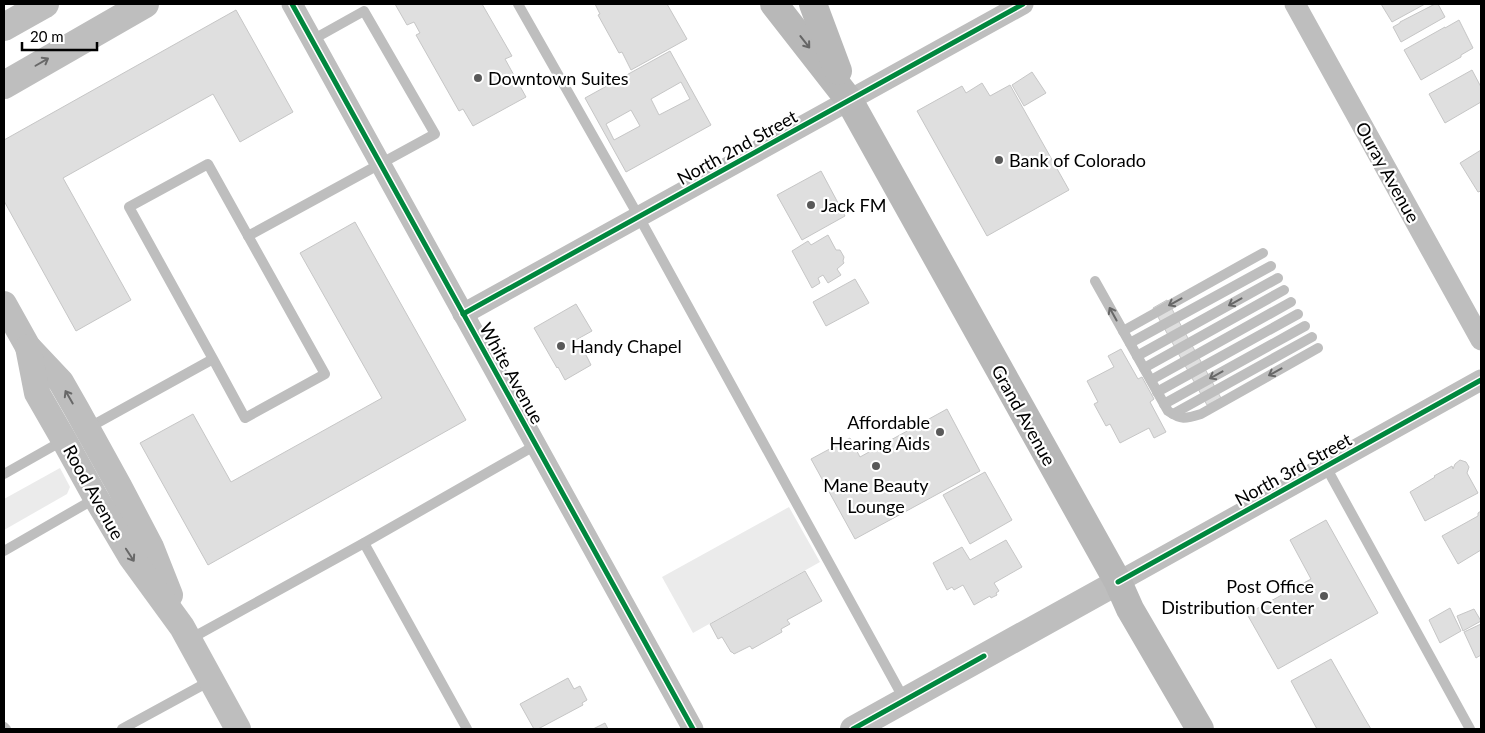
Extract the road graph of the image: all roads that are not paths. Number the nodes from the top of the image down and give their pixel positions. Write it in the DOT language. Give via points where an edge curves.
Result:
graph roads {
  1 [pos="45,4"];
  2 [pos="145,4"];
  3 [pos="292,4"];
  4 [pos="518,4"];
  5 [pos="774,4"];
  6 [pos="812,4"];
  7 [pos="1023,4"];
  8 [pos="1295,4"];
  9 [pos="4,27"];
  10 [pos="312,40"];
  11 [pos="4,85"];
  12 [pos="849,100"];
  13 [pos="380,164"];
  14 [pos="639,217"];
  15 [pos="248,236"];
  16 [pos="1263,252"];
  17 [pos="1271,266"];
  18 [pos="1278,278"];
  19 [pos="1095,281"];
  20 [pos="1284,290"];
  21 [pos="1291,302"];
  22 [pos="4,304"];
  23 [pos="463,314"];
  24 [pos="1298,314"];
  25 [pos="1305,326"];
  26 [pos="1123,331"];
  27 [pos="1312,337"];
  28 [pos="1481,340"];
  29 [pos="1130,344"];
  30 [pos="1318,348"];
  31 [pos="1137,356"];
  32 [pos="213,359"];
  33 [pos="1144,368"];
  34 [pos="1151,380"];
  35 [pos="1481,380"];
  36 [pos="1157,392"];
  37 [pos="1164,404"];
  38 [pos="1173,414"];
  39 [pos="76,434"];
  40 [pos="536,444"];
  41 [pos="1326,466"];
  42 [pos="4,474"];
  43 [pos="107,492"];
  44 [pos="364,543"];
  45 [pos="4,550"];
  46 [pos="1118,582"];
  47 [pos="185,634"];
  48 [pos="211,680"];
  49 [pos="905,700"];
  50 [pos="122,729"];
  51 [pos="238,729"];
  52 [pos="467,729"];
  53 [pos="693,729"];
  54 [pos="852,729"];
  55 [pos="1200,729"];
  56 [pos="1470,729"];
  1 -- 9 [label="highway"];
  11 -- 2 [label="highway, one-way"];
  3 -- 10 [label="street, White Avenue"];
  4 -- 14 [label="lane"];
  5 -- 12 [label="main road, Grand Avenue, one-way"];
  6 -- 12 [label="main road, Grand Avenue"];
  7 -- 12 [label="street, North 2nd Street"];
  8 -- 28 [label="street, Ouray Avenue"];
  10 -- 13 [label="street, White Avenue"];
  10 -- 13 [label="lane" via="364,11 435,134"];
  12 -- 14 [label="street, North 2nd Street"];
  12 -- 46 [label="main road, Grand Avenue"];
  13 -- 15 [label="lane"];
  13 -- 23 [label="street, White Avenue"];
  14 -- 23 [label="street, North 2nd Street"];
  14 -- 49 [label="lane"];
  15 -- 32 [label="lane" via="325,374 245,418"];
  15 -- 32 [label="lane" via="208,164 129,208"];
  16 -- 26 [label="lane, one-way"];
  17 -- 29 [label="lane"];
  18 -- 31 [label="lane, one-way"];
  26 -- 19 [label="lane, one-way"];
  20 -- 33 [label="lane"];
  21 -- 34 [label="lane"];
  22 -- 39 [label="street, Rood Avenue" via="28,347 37,393"];
  23 -- 40 [label="street, White Avenue"];
  24 -- 36 [label="lane"];
  25 -- 37 [label="lane, one-way"];
  26 -- 29 [label="lane"];
  27 -- 38 [label="lane"];
  29 -- 31 [label="lane"];
  30 -- 38 [label="lane, one-way" via="1200,414 1188,418 1177,418"];
  31 -- 33 [label="lane"];
  32 -- 39 [label="lane"];
  33 -- 34 [label="lane"];
  34 -- 36 [label="lane"];
  35 -- 41 [label="street, North 3rd Street"];
  36 -- 37 [label="lane"];
  37 -- 38 [label="lane"];
  39 -- 42 [label="lane"];
  39 -- 43 [label="street, Rood Avenue"];
  40 -- 44 [label="lane"];
  40 -- 53 [label="street, White Avenue"];
  41 -- 46 [label="street, North 3rd Street"];
  41 -- 56 [label="lane"];
  43 -- 45 [label="lane"];
  43 -- 47 [label="street, Rood Avenue" via="131,557"];
  44 -- 47 [label="lane"];
  44 -- 52 [label="lane"];
  46 -- 49 [label="street, North 3rd Street"];
  46 -- 55 [label="main road, Grand Avenue"];
  47 -- 48 [label="street, Rood Avenue"];
  48 -- 50 [label="lane"];
  48 -- 51 [label="street, Rood Avenue"];
  49 -- 54 [label="street, North 3rd Street"];
}
